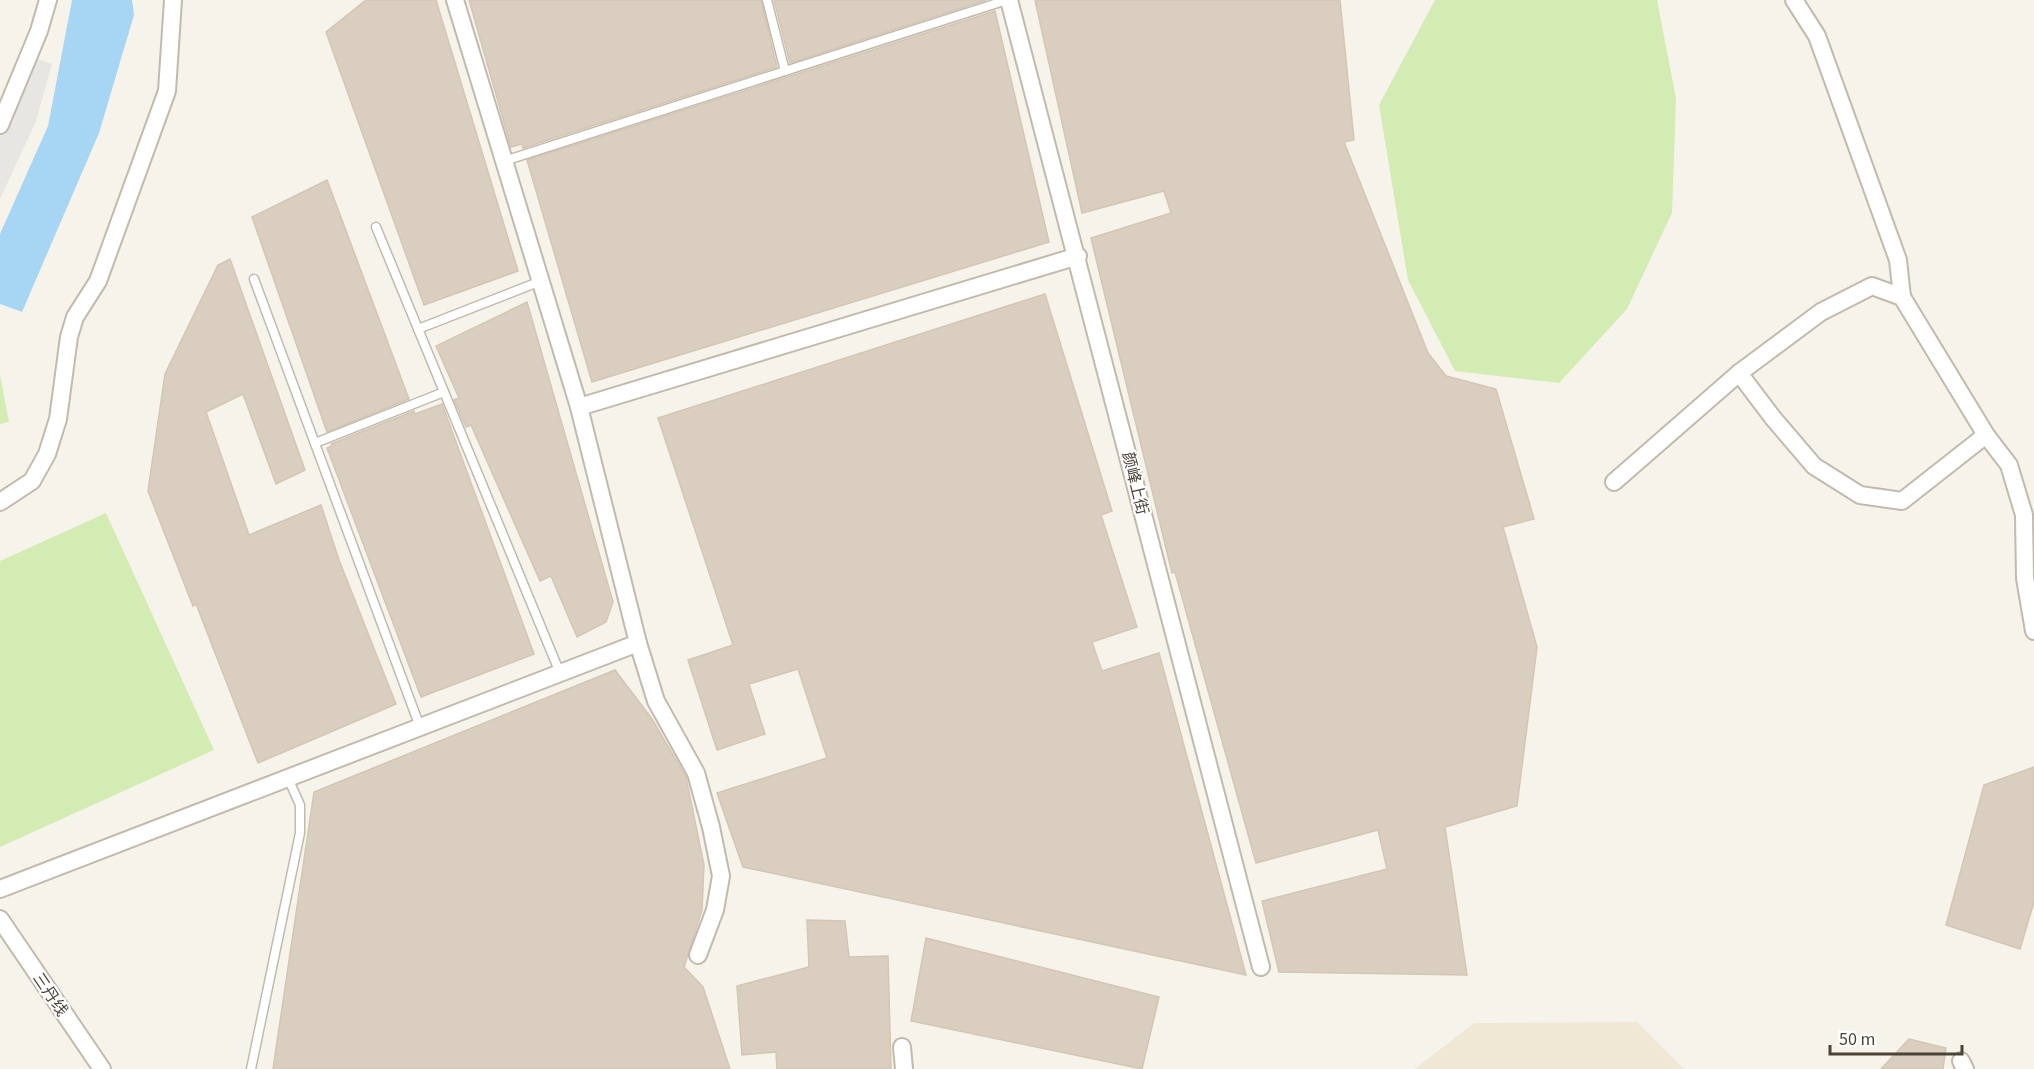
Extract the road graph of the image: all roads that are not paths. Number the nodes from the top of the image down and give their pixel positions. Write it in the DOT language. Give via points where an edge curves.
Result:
graph roads {
  1 [pos="48,0"];
  2 [pos="173,0"];
  3 [pos="455,0"];
  4 [pos="767,0"];
  5 [pos="1008,0"];
  6 [pos="1794,0"];
  7 [pos="785,71"];
  8 [pos="0,125"];
  9 [pos="504,161"];
  10 [pos="376,228"];
  11 [pos="1078,256"];
  12 [pos="254,279"];
  13 [pos="541,281"];
  14 [pos="1902,297"];
  15 [pos="417,329"];
  16 [pos="1739,373"];
  17 [pos="444,392"];
  18 [pos="579,407"];
  19 [pos="1986,435"];
  20 [pos="315,443"];
  21 [pos="1614,482"];
  22 [pos="0,502"];
  23 [pos="2034,631"];
  24 [pos="638,643"];
  25 [pos="560,673"];
  26 [pos="420,727"];
  27 [pos="288,778"];
  28 [pos="0,889"];
  29 [pos="0,919"];
  30 [pos="698,955"];
  31 [pos="1261,967"];
  32 [pos="902,1047"];
  33 [pos="102,1069"];
  34 [pos="251,1069"];
  35 [pos="904,1069"];
  1 -- 8 [label="street"];
  2 -- 22 [label="street" via="167,91 98,281 75,317 58,419 47,454 32,481"];
  3 -- 9 [label="street"];
  4 -- 7 [label="lane"];
  5 -- 7 [label="lane"];
  5 -- 11 [label="street, 颜峰上街"];
  6 -- 14 [label="street" via="1817,36 1898,260"];
  7 -- 9 [label="lane"];
  9 -- 13 [label="street"];
  10 -- 15 [label="lane"];
  11 -- 18 [label="street"];
  11 -- 31 [label="street, 颜峰上街"];
  12 -- 20 [label="lane"];
  13 -- 15 [label="lane"];
  13 -- 18 [label="street"];
  14 -- 16 [label="street" via="1872,286 1821,312"];
  14 -- 19 [label="street"];
  15 -- 17 [label="lane"];
  16 -- 19 [label="street" via="1814,466 1860,495 1902,501"];
  16 -- 21 [label="street"];
  17 -- 20 [label="lane"];
  17 -- 25 [label="lane"];
  18 -- 24 [label="street"];
  19 -- 23 [label="street" via="2010,465 2024,515 2025,578"];
  20 -- 26 [label="lane"];
  24 -- 25 [label="street"];
  24 -- 30 [label="street" via="656,701 696,773 721,876 715,910"];
  25 -- 26 [label="street"];
  26 -- 27 [label="street"];
  27 -- 28 [label="street"];
  27 -- 34 [label="lane" via="300,805 300,833"];
  29 -- 33 [label="street, 三丹线"];
  32 -- 35 [label="street"];
}
